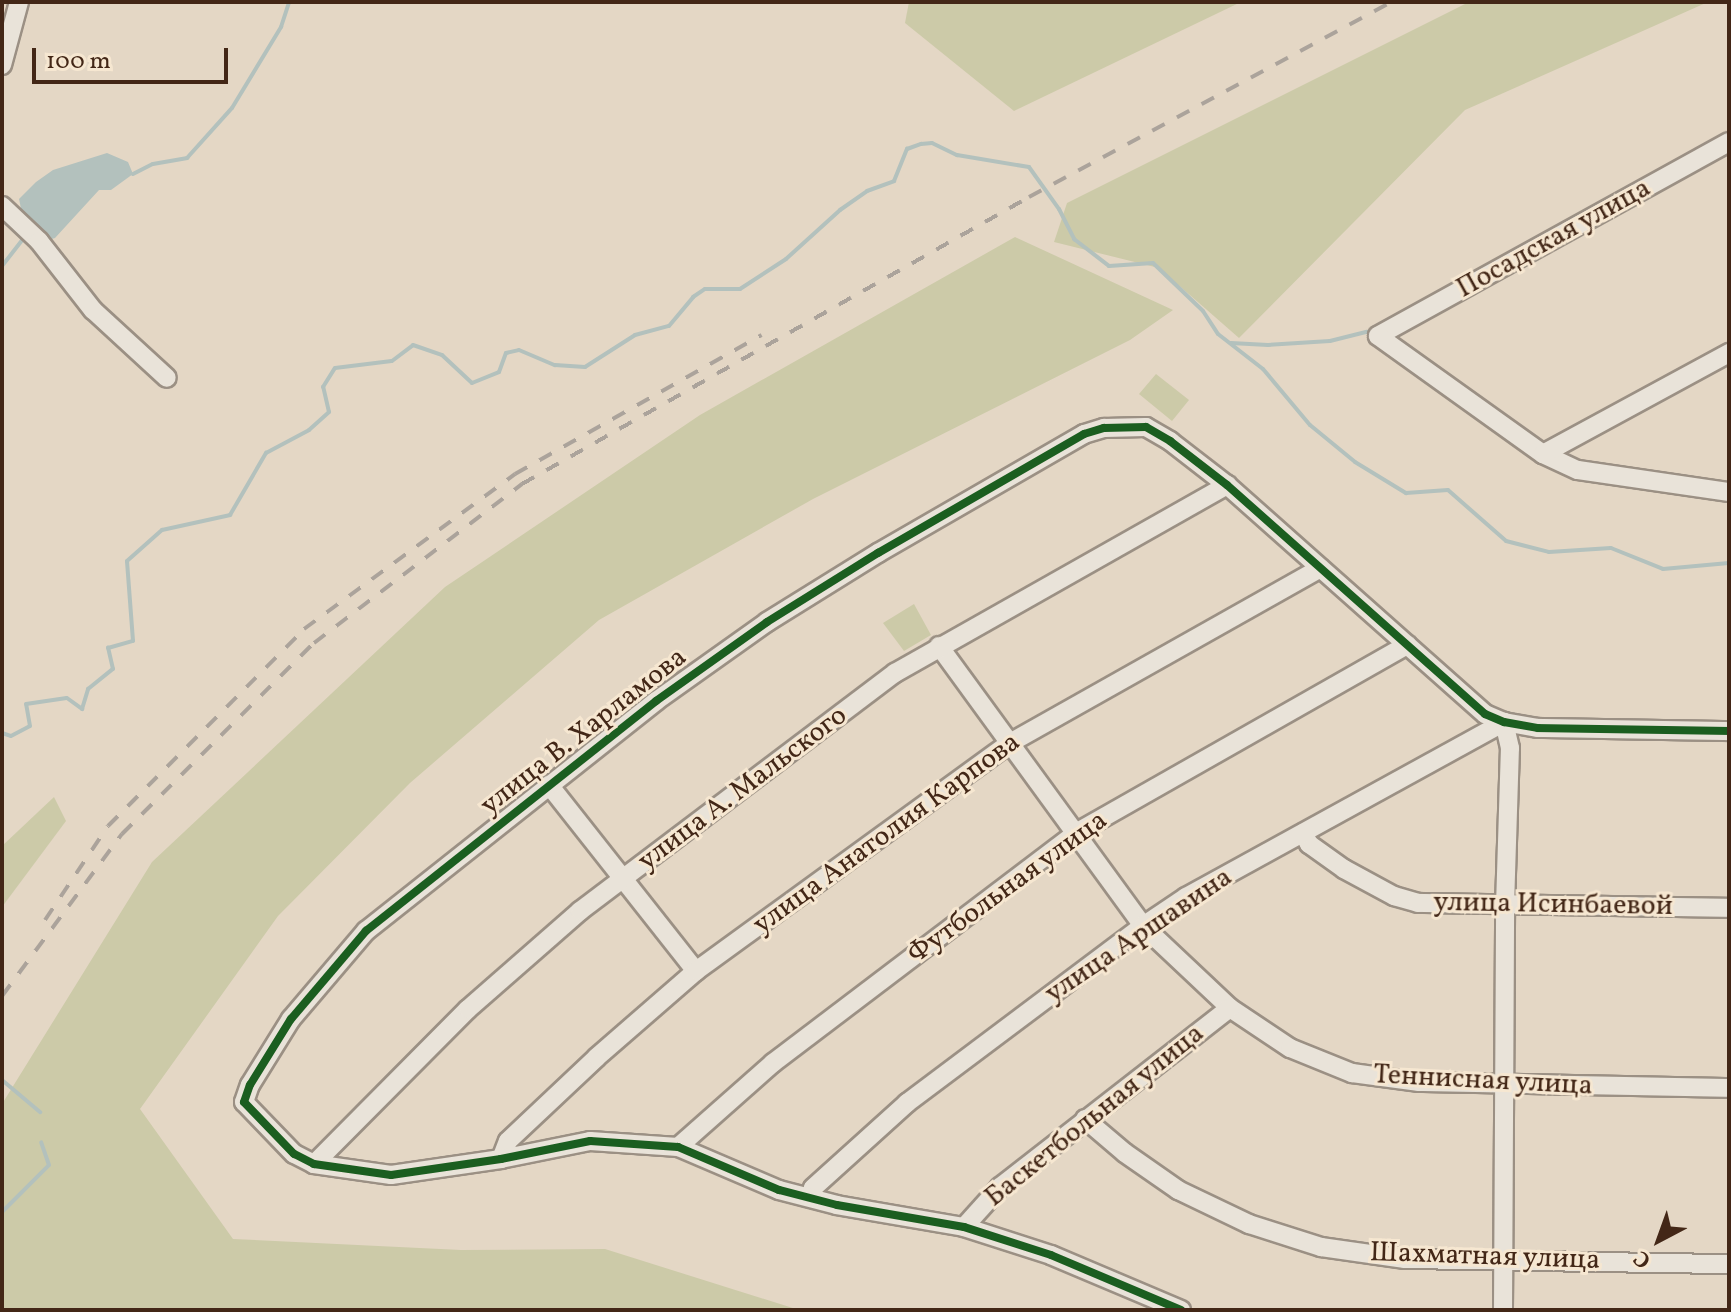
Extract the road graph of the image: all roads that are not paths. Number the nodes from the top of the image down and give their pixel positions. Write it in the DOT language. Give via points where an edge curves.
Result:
graph roads {
  1 [pos="19,2"];
  2 [pos="2,65"];
  3 [pos="1729,142"];
  4 [pos="2,206"];
  5 [pos="1729,353"];
  6 [pos="167,378"];
  7 [pos="1543,454"];
  8 [pos="1227,485"];
  9 [pos="1729,492"];
  10 [pos="1320,568"];
  11 [pos="1407,645"];
  12 [pos="939,646"];
  13 [pos="1504,722"];
  14 [pos="1729,731"];
  15 [pos="1010,743"];
  16 [pos="549,785"];
  17 [pos="1076,833"];
  18 [pos="1303,833"];
  19 [pos="625,879"];
  20 [pos="1505,906"];
  21 [pos="1729,908"];
  22 [pos="1143,926"];
  23 [pos="696,971"];
  24 [pos="1230,1008"];
  25 [pos="1507,1086"];
  26 [pos="1729,1088"];
  27 [pos="1085,1119"];
  28 [pos="678,1147"];
  29 [pos="501,1159"];
  30 [pos="314,1164"];
  31 [pos="810,1197"];
  32 [pos="964,1227"];
  33 [pos="1503,1260"];
  34 [pos="1729,1264"];
  35 [pos="1181,1310"];
  36 [pos="1503,1310"];
  1 -- 2 [label="street"];
  3 -- 7 [label="street, Посадская улица" via="1378,336"];
  4 -- 6 [label="street" via="39,241 93,310"];
  5 -- 7 [label="street"];
  7 -- 9 [label="street" via="1578,470"];
  8 -- 10 [label="street, улица В. Харламова"];
  8 -- 12 [label="street, улица А. Мальского"];
  8 -- 16 [label="street, улица В. Харламова" via="1146,427 1122,425 1084,434 767,622"];
  10 -- 11 [label="street, улица В. Харламова"];
  10 -- 15 [label="street, улица Анатолия Карпова"];
  11 -- 13 [label="street, улица В. Харламова" via="1485,714"];
  11 -- 17 [label="street, Футбольная улица"];
  12 -- 15 [label="street, Теннисная улица"];
  12 -- 19 [label="street, улица А. Мальского" via="895,673"];
  13 -- 14 [label="street" via="1538,728"];
  13 -- 18 [label="street, улица Аршавина"];
  13 -- 20 [label="street" via="1510,748"];
  15 -- 17 [label="street, Теннисная улица"];
  15 -- 23 [label="street, улица Анатолия Карпова"];
  16 -- 19 [label="street"];
  16 -- 30 [label="street, улица В. Харламова" via="366,931 291,1019 250,1085 244,1102 294,1154"];
  17 -- 22 [label="street, Теннисная улица"];
  17 -- 28 [label="street, Футбольная улица" via="773,1063"];
  18 -- 20 [label="street, улица Исинбаевой" via="1328,859 1394,896 1427,904"];
  18 -- 22 [label="street, улица Аршавина"];
  19 -- 23 [label="street"];
  19 -- 30 [label="street, улица А. Мальского" via="580,911 468,1009"];
  20 -- 21 [label="street, улица Исинбаевой"];
  20 -- 25 [label="street"];
  22 -- 24 [label="street, Теннисная улица"];
  22 -- 31 [label="street, улица Аршавина" via="907,1103 813,1188"];
  23 -- 29 [label="street, улица Анатолия Карпова" via="508,1141"];
  24 -- 25 [label="street, Теннисная улица" via="1290,1048 1352,1073"];
  24 -- 27 [label="street, Баскетбольная улица"];
  25 -- 26 [label="street, Теннисная улица"];
  25 -- 33 [label="street"];
  27 -- 32 [label="street, Баскетбольная улица" via="1000,1187"];
  27 -- 33 [label="street, Шахматная улица" via="1178,1190 1249,1224 1321,1247 1391,1257"];
  28 -- 29 [label="street" via="590,1141"];
  28 -- 31 [label="street" via="779,1190"];
  29 -- 30 [label="street" via="391,1175"];
  31 -- 32 [label="street"];
  32 -- 35 [label="street" via="1051,1255"];
  33 -- 34 [label="street, Шахматная улица"];
  33 -- 36 [label="street"];
}
